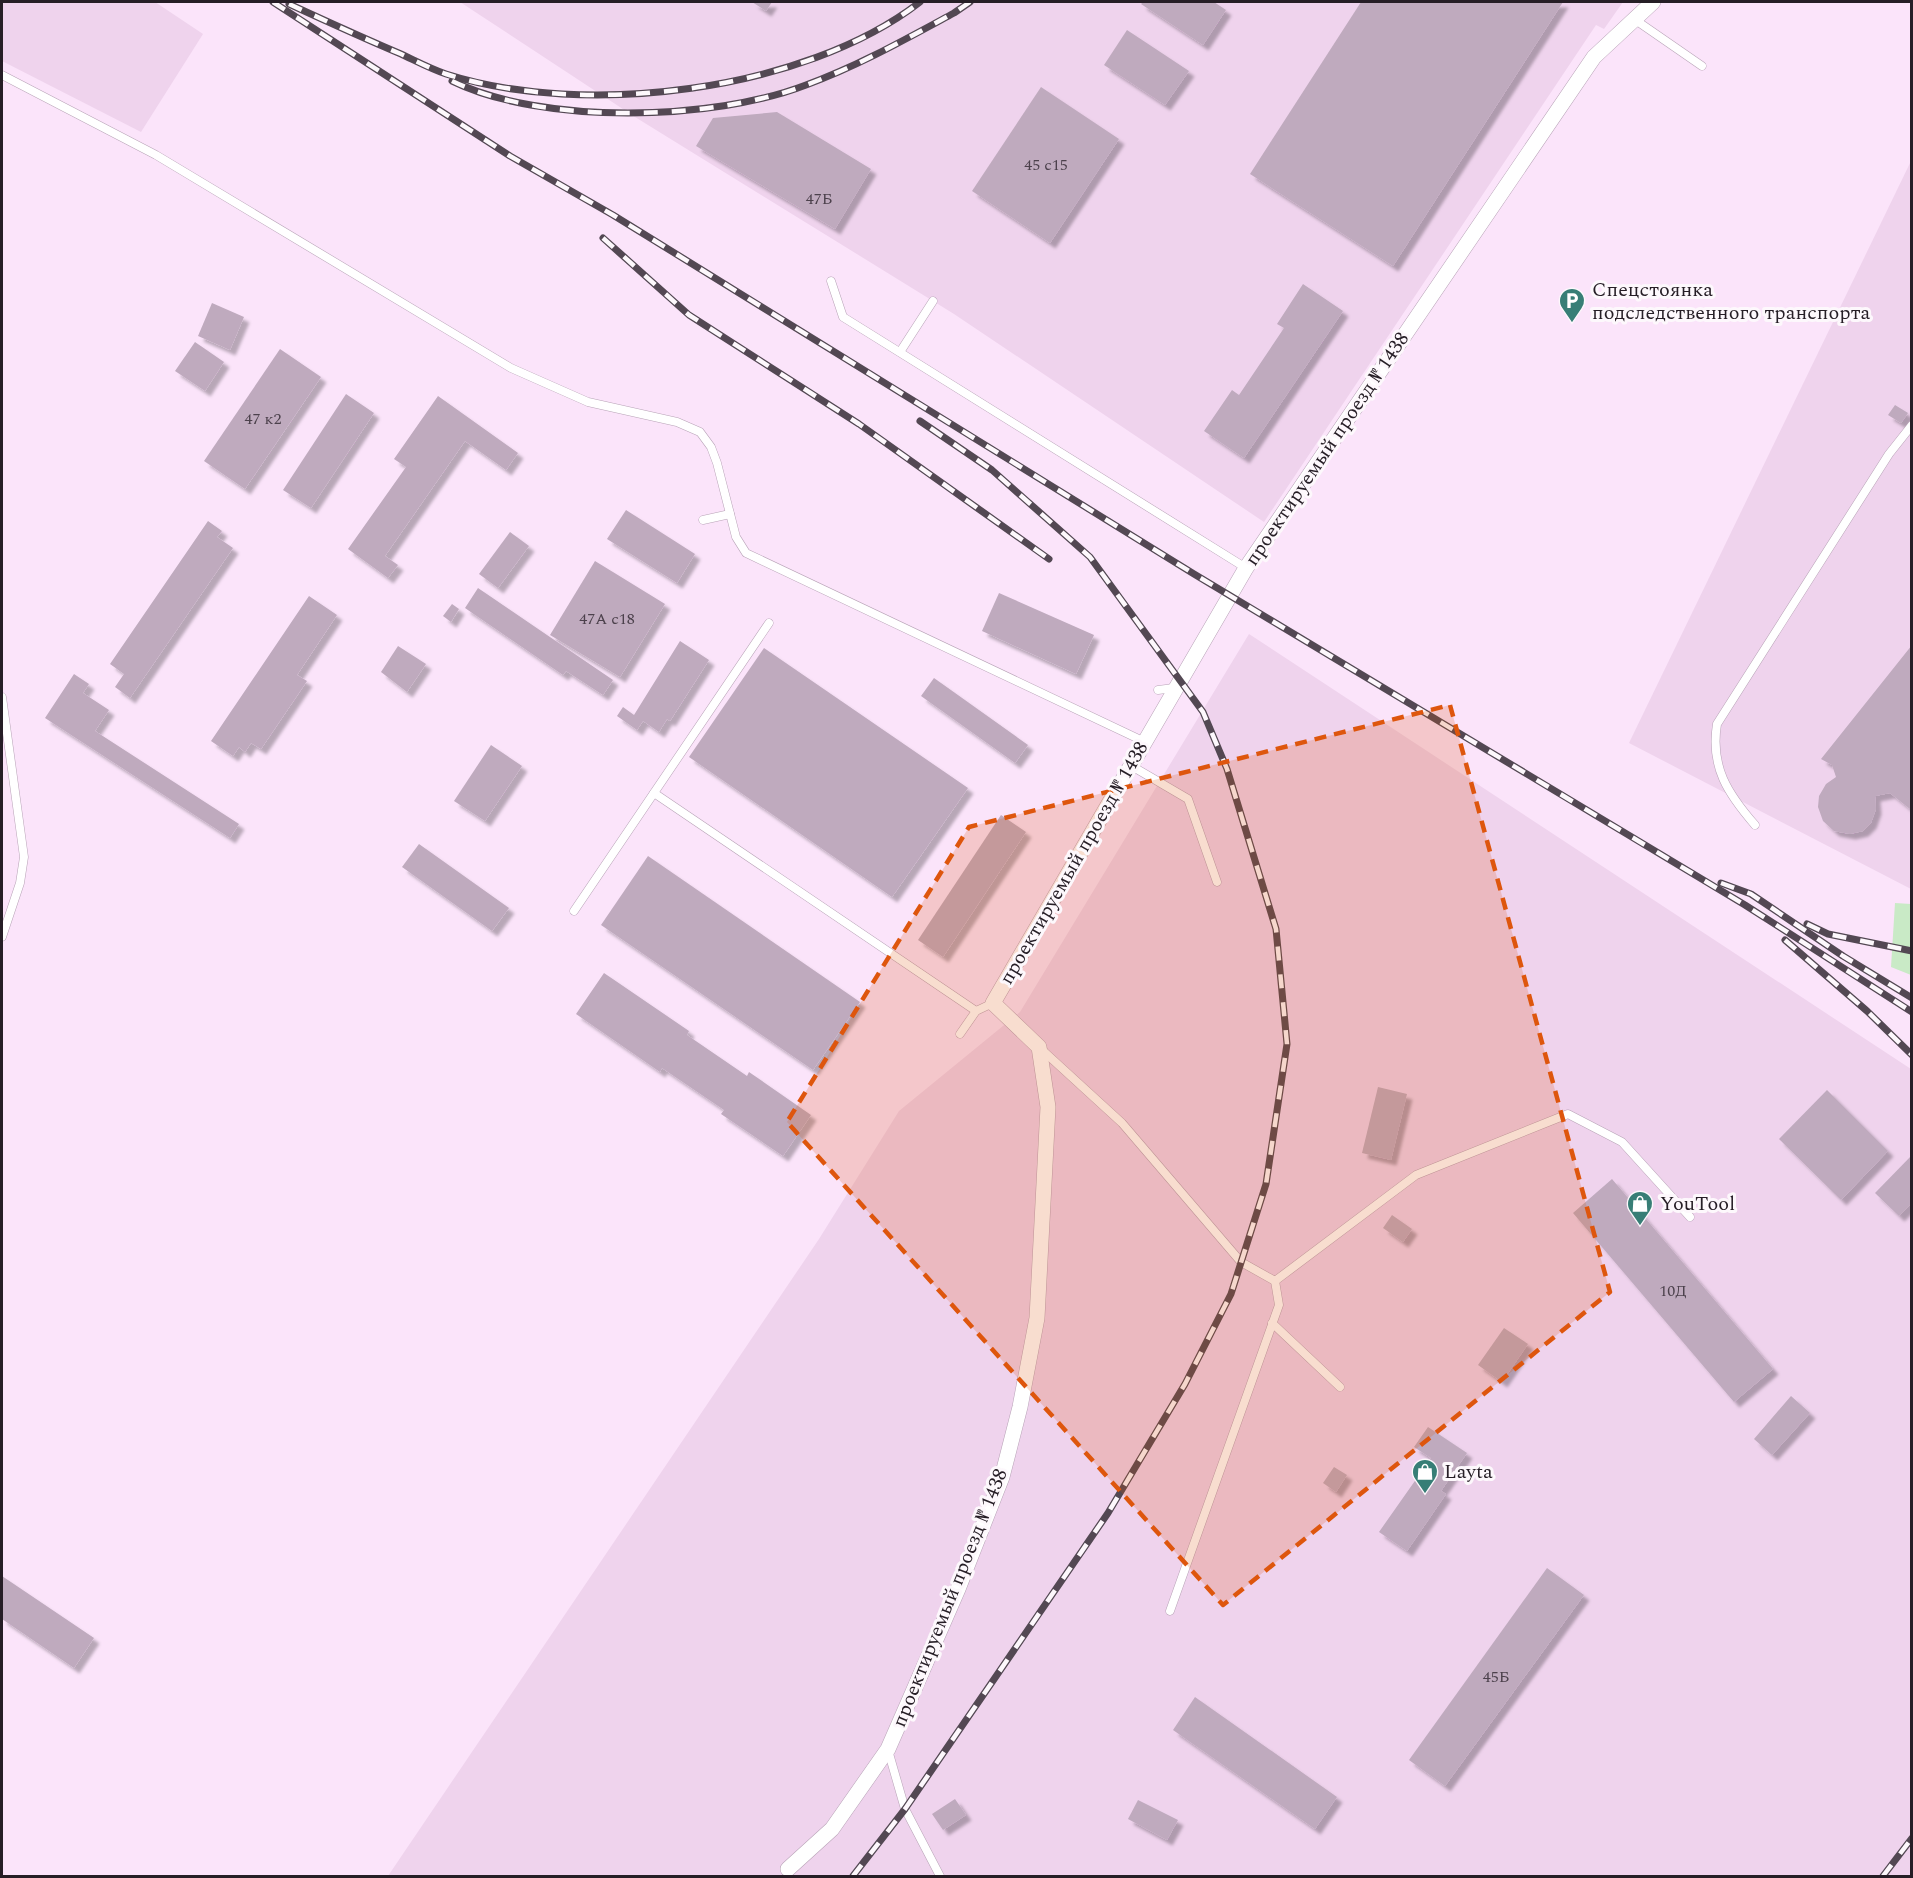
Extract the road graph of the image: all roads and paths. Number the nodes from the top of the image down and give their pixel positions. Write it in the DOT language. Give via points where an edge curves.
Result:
graph roads {
  1 [pos="1653,2"];
  2 [pos="1634,19"];
  3 [pos="1702,66"];
  4 [pos="2,75"];
  5 [pos="831,281"];
  6 [pos="933,301"];
  7 [pos="900,352"];
  8 [pos="1911,425"];
  9 [pos="730,514"];
  10 [pos="703,520"];
  11 [pos="1246,568"];
  12 [pos="769,623"];
  13 [pos="1174,688"];
  14 [pos="1158,690"];
  15 [pos="2,697"];
  16 [pos="1143,741"];
  17 [pos="1130,765"];
  18 [pos="654,794"];
  19 [pos="1755,825"];
  20 [pos="1217,882"];
  21 [pos="574,911"];
  22 [pos="2,937"];
  23 [pos="993,1003"];
  24 [pos="976,1011"];
  25 [pos="960,1034"];
  26 [pos="1039,1047"];
  27 [pos="1690,1217"];
  28 [pos="1275,1281"];
  29 [pos="1272,1323"];
  30 [pos="1340,1387"];
  31 [pos="1170,1611"];
  32 [pos="888,1749"];
  33 [pos="785,1873"];
  34 [pos="940,1876"];
  1 -- 2 [label="street, проектируемый проезд № 1438"];
  2 -- 3 [label="lane"];
  2 -- 11 [label="street, проектируемый проезд № 1438" via="1594,57"];
  4 -- 9 [label="lane" via="156,155 511,368 588,402 677,422 700,432 717,463"];
  5 -- 7 [label="lane" via="843,317"];
  6 -- 7 [label="lane"];
  7 -- 11 [label="lane"];
  8 -- 19 [label="lane" via="1718,724 1714,744 1720,773 1733,800"];
  9 -- 10 [label="lane"];
  9 -- 16 [label="lane" via="736,537 746,553"];
  11 -- 13 [label="street, проектируемый проезд № 1438"];
  12 -- 18 [label="lane"];
  13 -- 14 [label="lane"];
  13 -- 16 [label="street, проектируемый проезд № 1438"];
  15 -- 22 [label="lane" via="24,857 20,883"];
  16 -- 17 [label="street, проектируемый проезд № 1438"];
  17 -- 20 [label="lane" via="1188,799"];
  17 -- 23 [label="street, проектируемый проезд № 1438"];
  18 -- 21 [label="lane"];
  18 -- 24 [label="lane"];
  23 -- 24 [label="lane"];
  23 -- 26 [label="street, проектируемый проезд № 1438"];
  24 -- 25 [label="lane"];
  26 -- 28 [label="lane" via="1122,1123 1241,1262"];
  26 -- 32 [label="street, проектируемый проезд № 1438" via="1048,1107 1046,1177 1037,1318 1020,1407 998,1487"];
  27 -- 28 [label="lane" via="1622,1142 1568,1114 1416,1175"];
  28 -- 29 [label="lane" via="1278,1305"];
  29 -- 30 [label="lane"];
  29 -- 31 [label="lane"];
  32 -- 33 [label="street, проектируемый проезд № 1438" via="832,1829"];
  32 -- 34 [label="lane" via="905,1809"];
}
